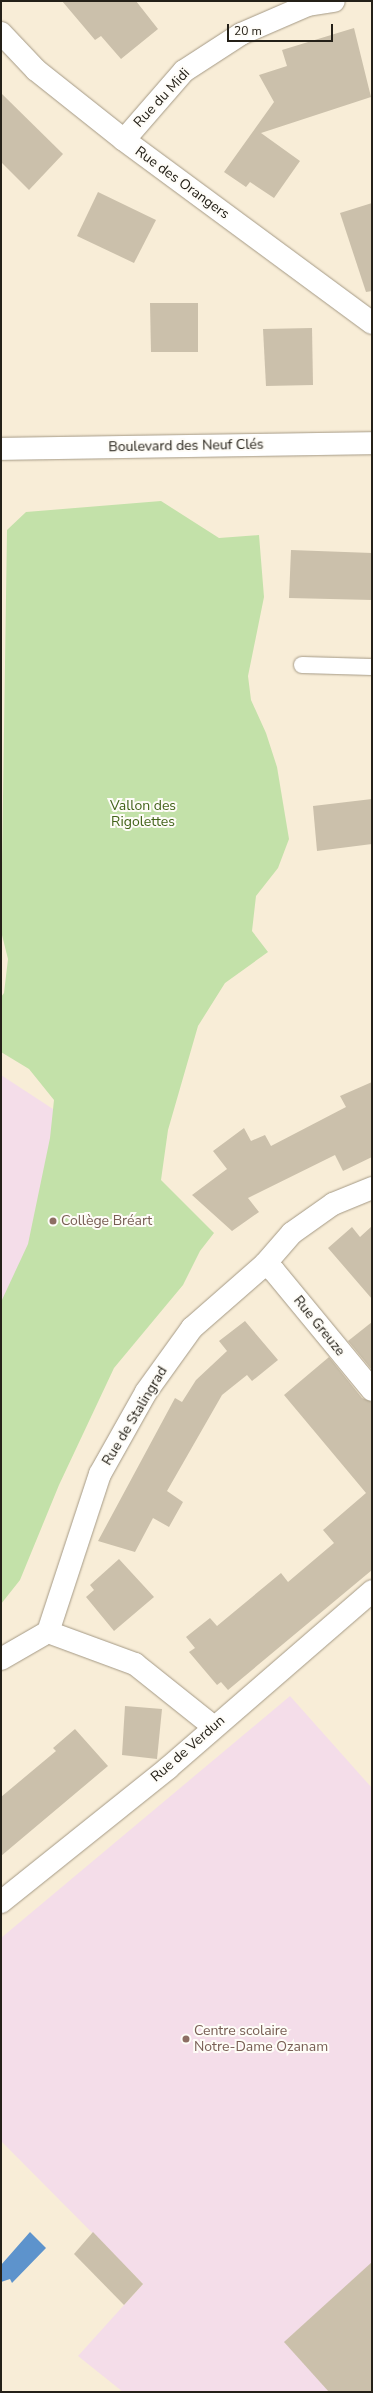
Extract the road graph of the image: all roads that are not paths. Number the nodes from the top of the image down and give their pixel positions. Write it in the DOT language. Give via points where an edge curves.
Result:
graph roads {
  1 [pos="334,1"];
  2 [pos="1,33"];
  3 [pos="124,140"];
  4 [pos="372,323"];
  5 [pos="372,443"];
  6 [pos="1,449"];
  7 [pos="302,665"];
  8 [pos="372,668"];
  9 [pos="372,1188"];
  10 [pos="264,1264"];
  11 [pos="372,1390"];
  12 [pos="372,1591"];
  13 [pos="48,1632"];
  14 [pos="1,1659"];
  15 [pos="214,1727"];
  16 [pos="1,1902"];
  1 -- 3 [label="street, Rue du Midi" via="308,5 241,34 184,71"];
  2 -- 3 [label="street, Rue des Orangers" via="36,70"];
  3 -- 4 [label="street, Rue des Orangers"];
  5 -- 6 [label="street, Boulevard des Neuf Clés"];
  7 -- 8 [label="lane"];
  9 -- 10 [label="street, Rue de Stalingrad" via="328,1208 292,1233"];
  10 -- 11 [label="street, Rue Greuze" via="274,1271"];
  10 -- 13 [label="street, Rue de Stalingrad" via="192,1328 146,1392 100,1474"];
  12 -- 15 [label="street, Rue de Verdun"];
  13 -- 14 [label="street"];
  13 -- 15 [label="street" via="135,1664"];
  15 -- 16 [label="street, Rue de Verdun" via="168,1768"];
}
